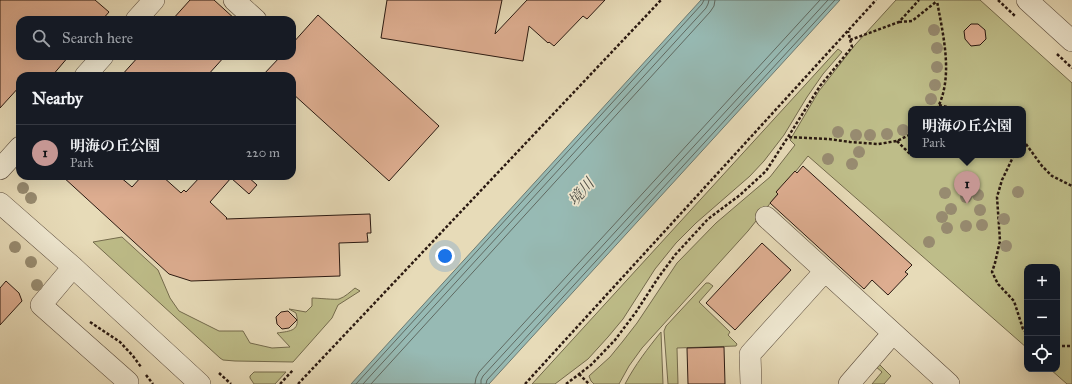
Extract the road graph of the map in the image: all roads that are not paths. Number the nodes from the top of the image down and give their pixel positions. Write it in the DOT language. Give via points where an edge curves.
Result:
graph roads {
  1 [pos="154,0"];
  2 [pos="234,0"];
  3 [pos="1027,0"];
  4 [pos="140,16"];
  5 [pos="252,16"];
  6 [pos="1072,41"];
  7 [pos="99,60"];
  8 [pos="89,72"];
  9 [pos="16,151"];
  10 [pos="0,169"];
  11 [pos="0,203"];
  12 [pos="766,217"];
  13 [pos="73,267"];
  14 [pos="825,271"];
  15 [pos="893,333"];
  16 [pos="127,384"];
  17 [pos="200,384"];
  18 [pos="751,384"];
  19 [pos="849,384"];
  20 [pos="949,384"];
  1 -- 4 [label="street"];
  2 -- 5 [label="street"];
  3 -- 6 [label="street"];
  7 -- 8 [label="street"];
  9 -- 10 [label="street"];
  11 -- 13 [label="street"];
  12 -- 14 [label="street"];
  13 -- 16 [label="street" via="40,305 128,382"];
  13 -- 17 [label="street"];
  14 -- 15 [label="street"];
  14 -- 18 [label="street" via="750,354"];
  15 -- 19 [label="street"];
  15 -- 20 [label="street"];
}
